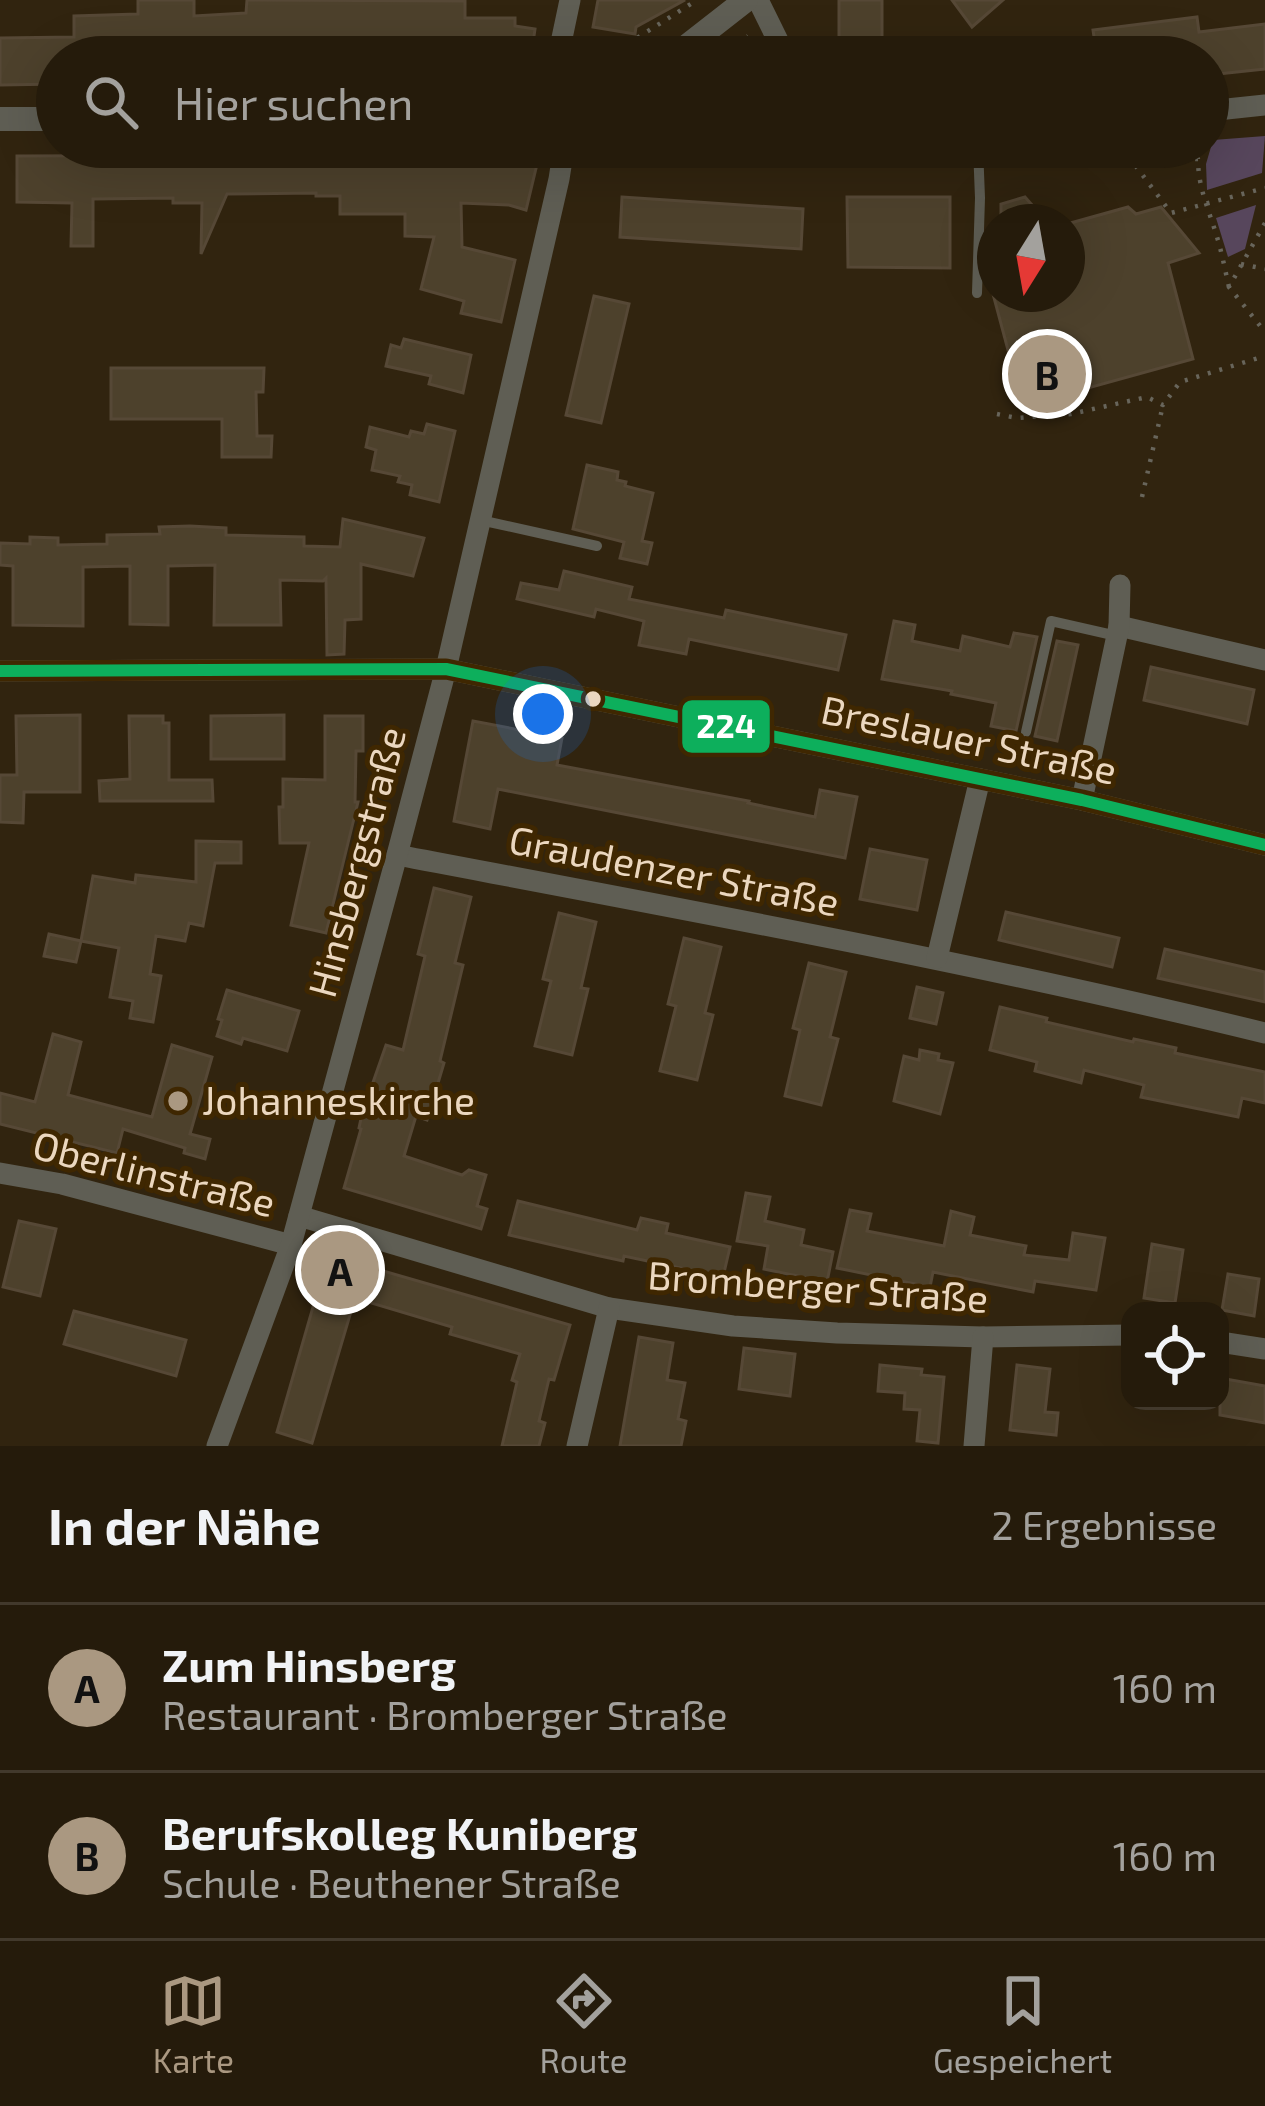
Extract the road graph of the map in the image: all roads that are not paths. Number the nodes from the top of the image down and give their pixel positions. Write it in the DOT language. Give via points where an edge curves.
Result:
graph roads {
  1 [pos="570,0"];
  2 [pos="746,0"];
  3 [pos="758,0"];
  4 [pos="563,36"];
  5 [pos="700,36"];
  6 [pos="776,36"];
  7 [pos="1265,105"];
  8 [pos="1229,109"];
  9 [pos="0,119"];
  10 [pos="36,119"];
  11 [pos="560,168"];
  12 [pos="979,168"];
  13 [pos="980,204"];
  14 [pos="480,520"];
  15 [pos="597,546"];
  16 [pos="1120,585"];
  17 [pos="1118,631"];
  18 [pos="1265,660"];
  19 [pos="446,669"];
  20 [pos="0,671"];
  21 [pos="1027,732"];
  22 [pos="980,779"];
  23 [pos="1082,800"];
  24 [pos="1265,845"];
  25 [pos="397,856"];
  26 [pos="937,958"];
  27 [pos="1265,1034"];
  28 [pos="0,1173"];
  29 [pos="299,1216"];
  30 [pos="292,1245"];
  31 [pos="609,1308"];
  32 [pos="983,1336"];
  33 [pos="1121,1336"];
  34 [pos="1229,1343"];
  35 [pos="1265,1349"];
  36 [pos="217,1446"];
  37 [pos="577,1446"];
  38 [pos="974,1446"];
  1 -- 4 [label="street"];
  2 -- 5 [label="street"];
  3 -- 6 [label="street"];
  7 -- 8 [label="street"];
  9 -- 10 [label="street"];
  11 -- 14 [label="street, Hinsbergstraße"];
  12 -- 13 [label="lane"];
  14 -- 15 [label="lane"];
  14 -- 19 [label="street, Hinsbergstraße"];
  16 -- 17 [label="street"];
  17 -- 18 [label="street"];
  17 -- 21 [label="lane" via="1052,621"];
  17 -- 23 [label="street"];
  19 -- 20 [label="street, Breslauer Straße"];
  19 -- 22 [label="street, Breslauer Straße"];
  19 -- 25 [label="street, Hinsbergstraße"];
  22 -- 23 [label="street, Breslauer Straße"];
  22 -- 26 [label="street"];
  23 -- 24 [label="street, Breslauer Straße"];
  25 -- 26 [label="street, Graudenzer Straße"];
  25 -- 29 [label="street, Hinsbergstraße"];
  26 -- 27 [label="street, Graudenzer Straße"];
  28 -- 30 [label="street, Oberlinstraße"];
  29 -- 30 [label="street, Hinsbergstraße"];
  29 -- 31 [label="street, Bromberger Straße"];
  30 -- 36 [label="street, Hinsbergstraße"];
  31 -- 32 [label="street, Bromberger Straße" via="733,1326"];
  31 -- 37 [label="street"];
  32 -- 33 [label="street, Bromberger Straße"];
  32 -- 38 [label="street"];
  34 -- 35 [label="street"];
}
